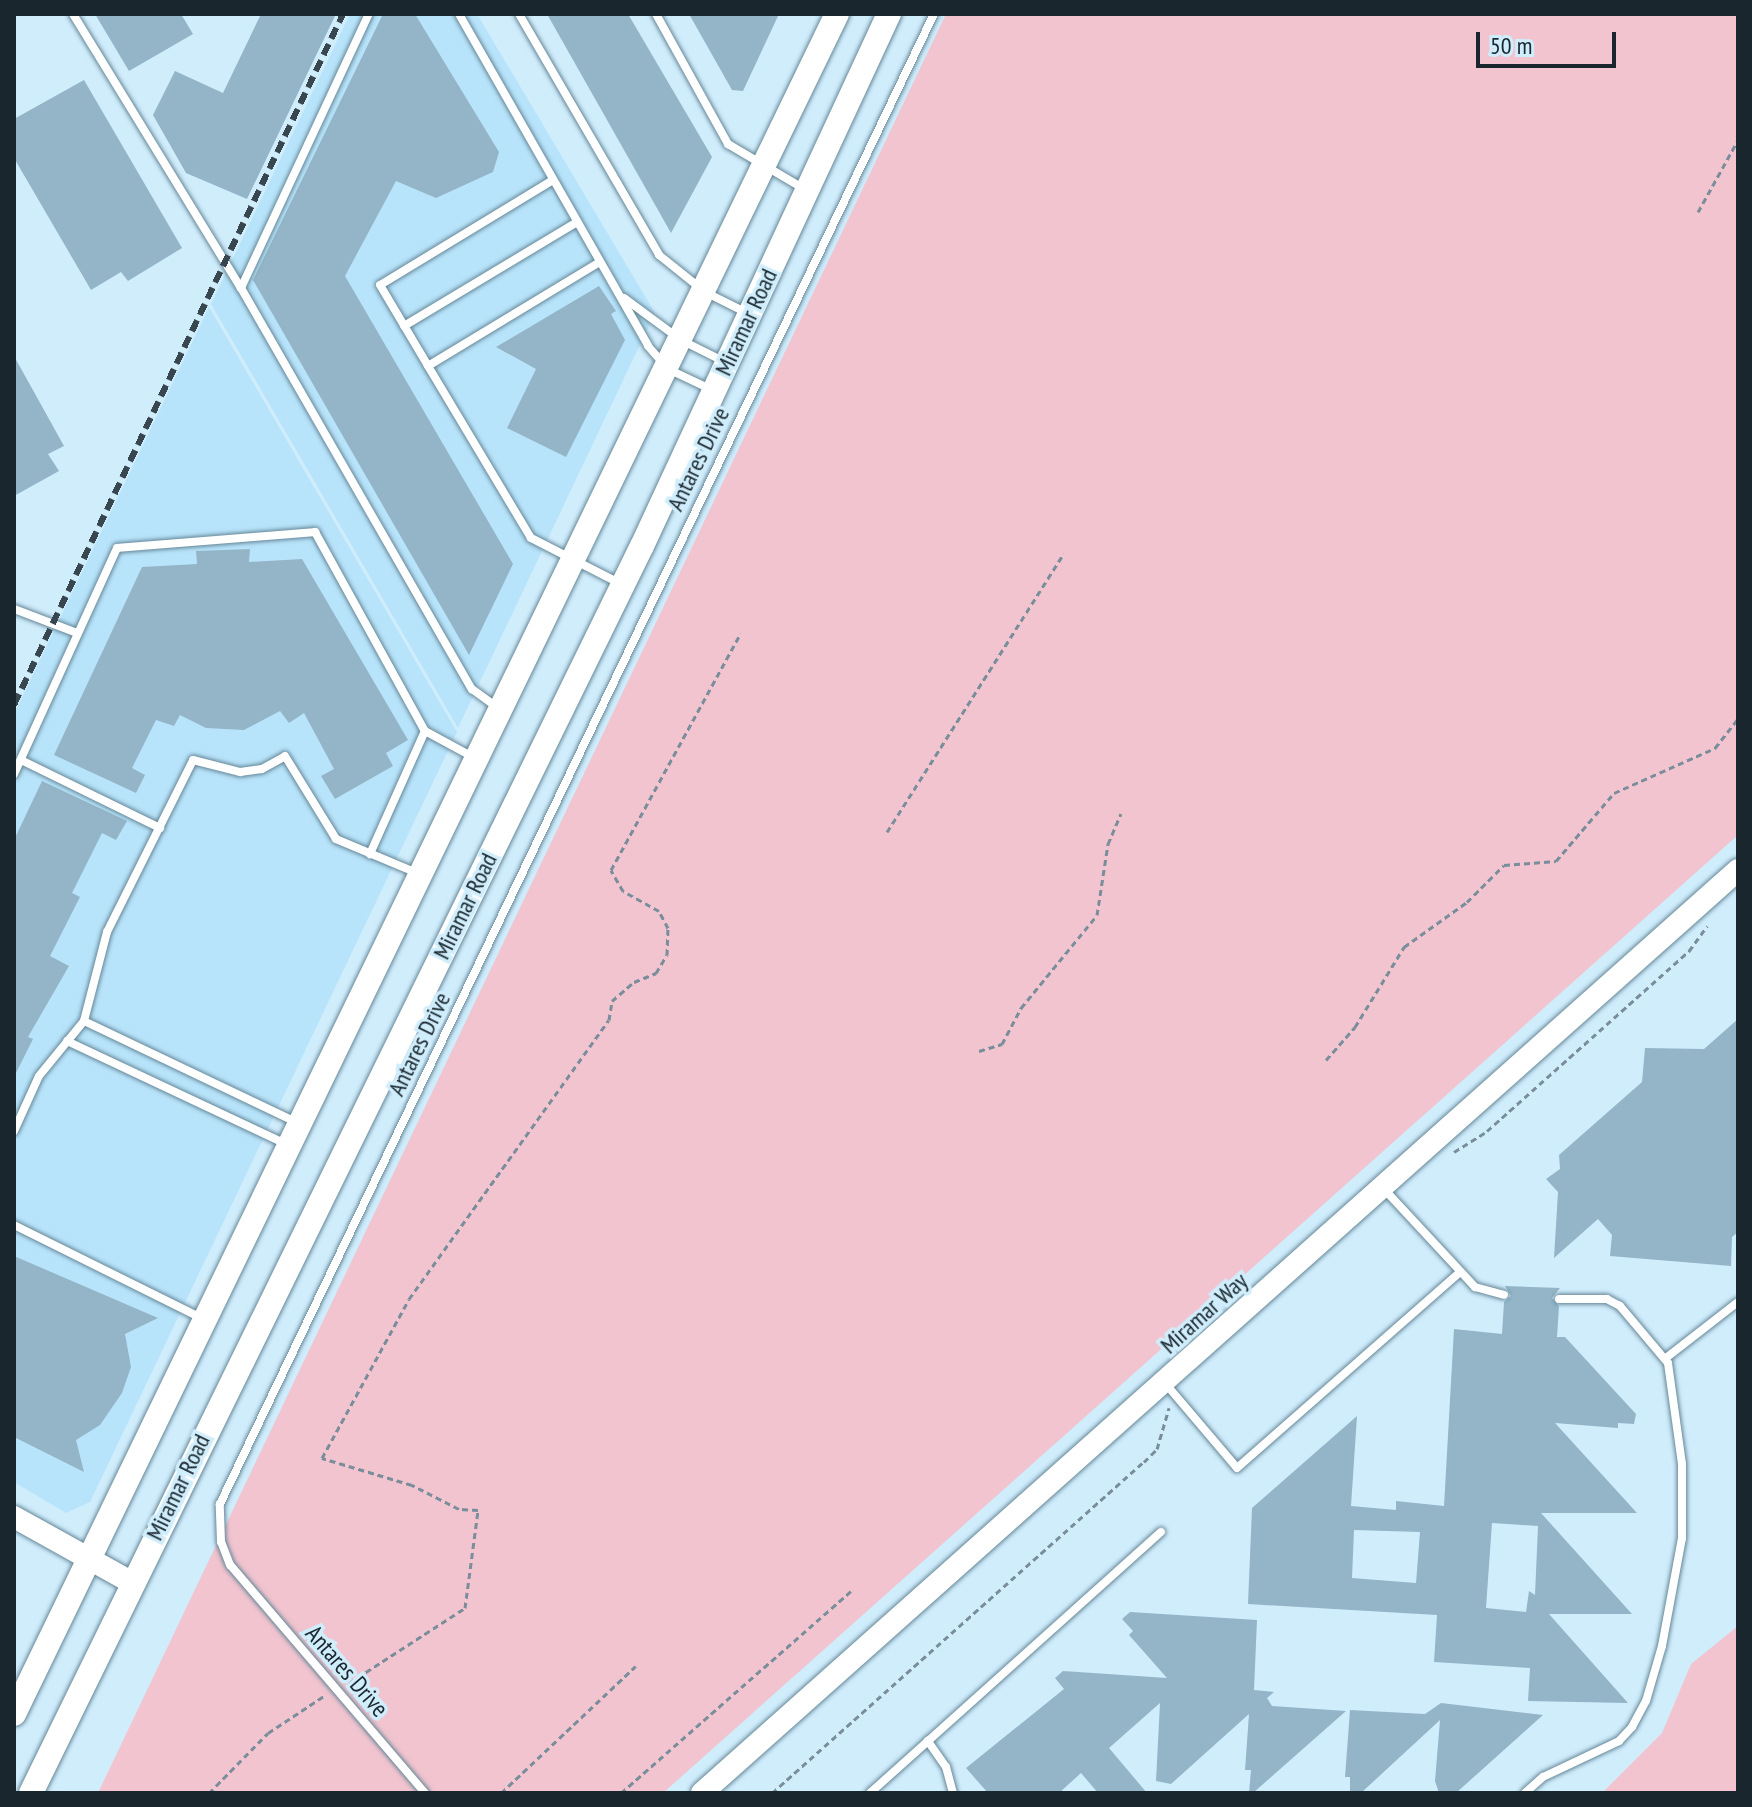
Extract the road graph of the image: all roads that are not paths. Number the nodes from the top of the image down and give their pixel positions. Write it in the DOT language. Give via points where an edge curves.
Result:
graph roads {
  1 [pos="73,14"];
  2 [pos="369,14"];
  3 [pos="459,14"];
  4 [pos="519,14"];
  5 [pos="656,14"];
  6 [pos="837,14"];
  7 [pos="889,14"];
  8 [pos="934,14"];
  9 [pos="765,166"];
  10 [pos="553,180"];
  11 [pos="807,190"];
  12 [pos="577,222"];
  13 [pos="600,262"];
  14 [pos="241,288"];
  15 [pos="705,292"];
  16 [pos="620,295"];
  17 [pos="749,314"];
  18 [pos="404,326"];
  19 [pos="681,340"];
  20 [pos="727,363"];
  21 [pos="428,366"];
  22 [pos="668,369"];
  23 [pos="714,391"];
  24 [pos="575,561"];
  25 [pos="623,585"];
  26 [pos="14,609"];
  27 [pos="77,633"];
  28 [pos="502,710"];
  29 [pos="425,731"];
  30 [pos="21,760"];
  31 [pos="477,760"];
  32 [pos="14,774"];
  33 [pos="160,828"];
  34 [pos="370,854"];
  35 [pos="1738,870"];
  36 [pos="421,874"];
  37 [pos="84,1021"];
  38 [pos="67,1041"];
  39 [pos="14,1131"];
  40 [pos="294,1134"];
  41 [pos="1383,1188"];
  42 [pos="14,1225"];
  43 [pos="1460,1272"];
  44 [pos="1504,1295"];
  45 [pos="1559,1299"];
  46 [pos="1738,1302"];
  47 [pos="204,1320"];
  48 [pos="1666,1358"];
  49 [pos="1170,1390"];
  50 [pos="14,1517"];
  51 [pos="1161,1532"];
  52 [pos="85,1560"];
  53 [pos="131,1582"];
  54 [pos="14,1714"];
  55 [pos="928,1741"];
  56 [pos="31,1793"];
  57 [pos="425,1793"];
  58 [pos="702,1793"];
  59 [pos="870,1793"];
  60 [pos="953,1793"];
  61 [pos="1525,1793"];
  1 -- 14 [label="lane"];
  2 -- 14 [label="lane"];
  3 -- 10 [label="lane"];
  4 -- 15 [label="lane" via="659,255"];
  5 -- 9 [label="lane" via="728,144"];
  6 -- 9 [label="main road, Miramar Road"];
  7 -- 11 [label="main road, Miramar Road"];
  8 -- 57 [label="lane, Antares Drive" via="220,1504 221,1542 230,1565"];
  9 -- 11 [label="lane"];
  9 -- 15 [label="main road, Miramar Road"];
  10 -- 12 [label="lane"];
  10 -- 18 [label="lane" via="380,285"];
  11 -- 17 [label="main road, Miramar Road"];
  12 -- 13 [label="lane"];
  12 -- 18 [label="lane"];
  13 -- 16 [label="lane"];
  13 -- 21 [label="lane"];
  14 -- 28 [label="lane" via="472,689"];
  15 -- 17 [label="lane"];
  15 -- 19 [label="main road, Miramar Road"];
  16 -- 19 [label="lane"];
  16 -- 22 [label="lane" via="648,346"];
  17 -- 20 [label="main road, Miramar Road"];
  18 -- 21 [label="lane"];
  19 -- 20 [label="lane"];
  19 -- 22 [label="main road, Miramar Road"];
  20 -- 23 [label="main road, Miramar Road"];
  21 -- 24 [label="lane" via="531,538"];
  22 -- 23 [label="lane"];
  22 -- 24 [label="main road, Miramar Road"];
  23 -- 25 [label="main road, Miramar Road"];
  24 -- 25 [label="lane"];
  24 -- 28 [label="main road, Miramar Road"];
  25 -- 53 [label="main road, Miramar Road"];
  26 -- 27 [label="lane"];
  27 -- 29 [label="lane" via="117,548 315,532"];
  27 -- 30 [label="lane"];
  28 -- 31 [label="main road, Miramar Road"];
  29 -- 31 [label="lane"];
  29 -- 34 [label="lane"];
  30 -- 32 [label="lane"];
  30 -- 33 [label="lane"];
  31 -- 36 [label="main road, Miramar Road"];
  33 -- 34 [label="lane" via="193,760 240,772 262,769 285,756 326,830"];
  33 -- 37 [label="lane" via="107,932"];
  34 -- 36 [label="lane"];
  35 -- 41 [label="street, Miramar Way"];
  36 -- 40 [label="main road, Miramar Road"];
  37 -- 38 [label="lane"];
  37 -- 40 [label="lane"];
  38 -- 39 [label="lane" via="39,1076"];
  38 -- 40 [label="lane"];
  40 -- 47 [label="main road, Miramar Road"];
  41 -- 43 [label="lane"];
  41 -- 49 [label="street, Miramar Way"];
  42 -- 47 [label="lane"];
  43 -- 44 [label="lane" via="1475,1287"];
  43 -- 49 [label="lane" via="1237,1468"];
  45 -- 48 [label="lane" via="1607,1299 1620,1306"];
  46 -- 48 [label="lane"];
  47 -- 52 [label="main road, Miramar Road"];
  48 -- 61 [label="lane" via="1677,1408 1682,1538 1646,1701 1619,1741 1543,1777"];
  49 -- 58 [label="street, Miramar Way"];
  50 -- 52 [label="street"];
  51 -- 55 [label="lane"];
  52 -- 53 [label="street"];
  52 -- 54 [label="main road, Miramar Road"];
  53 -- 56 [label="main road, Miramar Road"];
  55 -- 59 [label="lane"];
  55 -- 60 [label="lane" via="946,1767"];
}
